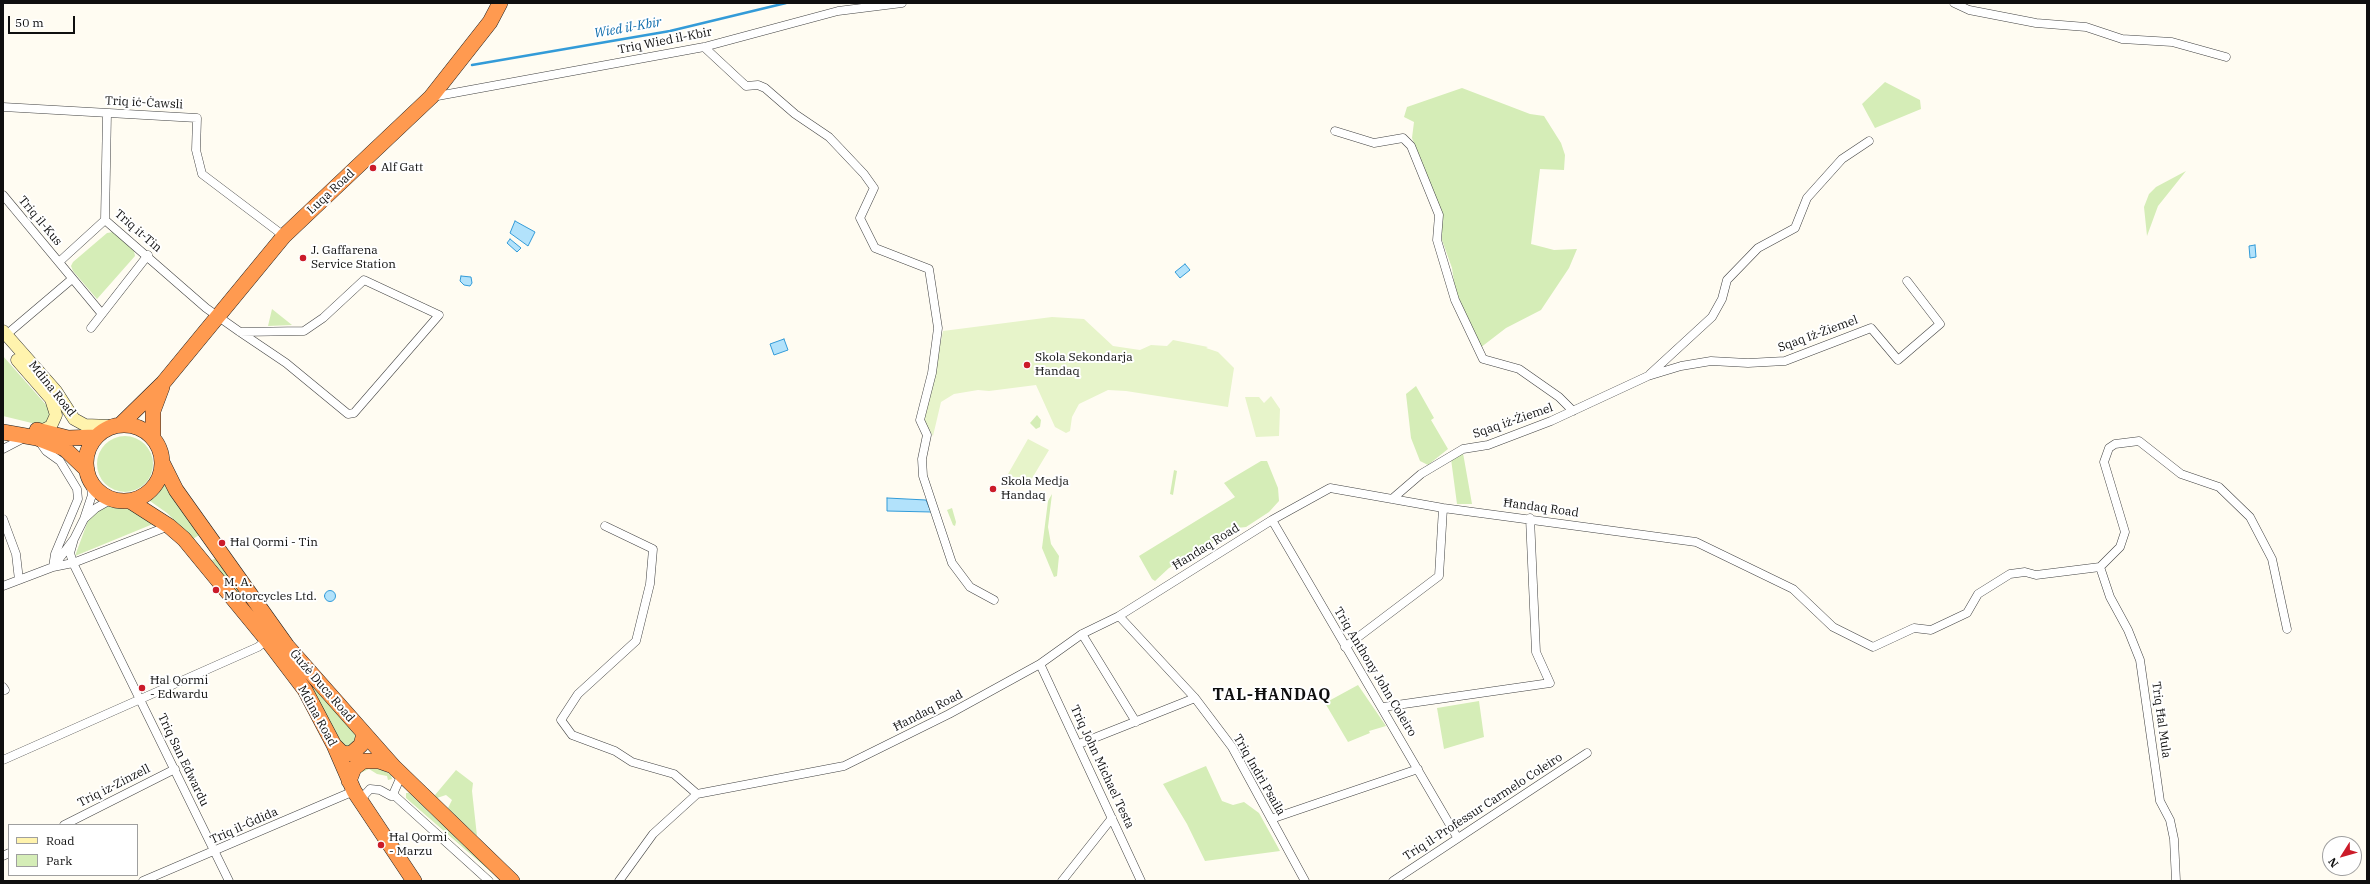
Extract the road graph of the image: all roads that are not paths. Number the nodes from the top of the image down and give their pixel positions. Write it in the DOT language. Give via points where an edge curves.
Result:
graph roads {
  1 [pos="500,3"];
  2 [pos="902,3"];
  3 [pos="1954,3"];
  4 [pos="704,47"];
  5 [pos="2226,57"];
  6 [pos="431,97"];
  7 [pos="3,107"];
  8 [pos="107,113"];
  9 [pos="1335,131"];
  10 [pos="1869,141"];
  11 [pos="3,195"];
  12 [pos="105,220"];
  13 [pos="284,236"];
  14 [pos="148,255"];
  15 [pos="59,262"];
  16 [pos="72,279"];
  17 [pos="1907,281"];
  18 [pos="102,314"];
  19 [pos="216,316"];
  20 [pos="91,328"];
  21 [pos="240,332"];
  22 [pos="4,337"];
  23 [pos="1648,376"];
  24 [pos="163,383"];
  25 [pos="1573,411"];
  26 [pos="3,423"];
  27 [pos="116,426"];
  28 [pos="3,432"];
  29 [pos="35,435"];
  30 [pos="95,437"];
  31 [pos="154,437"];
  32 [pos="3,449"];
  33 [pos="163,464"];
  34 [pos="88,475"];
  35 [pos="112,499"];
  36 [pos="1392,499"];
  37 [pos="130,501"];
  38 [pos="1443,508"];
  39 [pos="1530,518"];
  40 [pos="84,519"];
  41 [pos="3,520"];
  42 [pos="1272,520"];
  43 [pos="169,526"];
  44 [pos="605,526"];
  45 [pos="74,540"];
  46 [pos="73,563"];
  47 [pos="54,567"];
  48 [pos="2100,567"];
  49 [pos="19,580"];
  50 [pos="3,586"];
  51 [pos="994,600"];
  52 [pos="1118,616"];
  53 [pos="2287,629"];
  54 [pos="1082,634"];
  55 [pos="267,640"];
  56 [pos="1345,647"];
  57 [pos="1040,664"];
  58 [pos="1195,698"];
  59 [pos="140,699"];
  60 [pos="1383,707"];
  61 [pos="1136,722"];
  62 [pos="364,734"];
  63 [pos="1079,744"];
  64 [pos="334,745"];
  65 [pos="1586,753"];
  66 [pos="3,760"];
  67 [pos="174,769"];
  68 [pos="1418,769"];
  69 [pos="398,770"];
  70 [pos="354,790"];
  71 [pos="697,794"];
  72 [pos="396,796"];
  73 [pos="1112,818"];
  74 [pos="1271,819"];
  75 [pos="66,824"];
  76 [pos="1457,837"];
  77 [pos="214,852"];
  78 [pos="143,881"];
  79 [pos="229,881"];
  80 [pos="414,881"];
  81 [pos="489,881"];
  82 [pos="512,881"];
  83 [pos="619,881"];
  84 [pos="1062,881"];
  85 [pos="1141,881"];
  86 [pos="1305,881"];
  87 [pos="1393,881"];
  88 [pos="2176,881"];
  1 -- 6 [label="highway, Luqa Road" via="490,22"];
  2 -- 4 [label="street, Triq Wied il-Kbir" via="838,11"];
  3 -- 5 [label="street" via="1969,10 2036,23 2086,27 2122,39 2172,42"];
  4 -- 6 [label="street, Triq Wied il-Kbir"];
  4 -- 51 [label="street" via="746,86 758,85 765,88 795,114 829,137 874,188 860,218 875,248 929,269 938,328 932,372 920,420 928,435 922,459 923,476 952,563 970,587"];
  6 -- 13 [label="highway, Luqa Road"];
  7 -- 8 [label="street, Triq iċ-Ċawsli"];
  8 -- 12 [label="street, Triq it-Tin"];
  8 -- 13 [label="street, Triq iċ-Ċawsli" via="197,118 196,150 202,174"];
  9 -- 25 [label="street" via="1374,143 1403,138 1411,146 1439,215 1437,240 1455,300 1483,359 1518,369 1559,397"];
  10 -- 23 [label="street" via="1842,159 1807,198 1795,228 1758,248 1727,280 1722,299 1712,317"];
  11 -- 15 [label="street, Triq il-Kus"];
  12 -- 14 [label="street, Triq it-Tin"];
  12 -- 15 [label="street"];
  13 -- 19 [label="highway, Luqa Road"];
  14 -- 18 [label="street"];
  14 -- 19 [label="street, Triq it-Tin"];
  15 -- 16 [label="street, Triq il-Kus"];
  16 -- 18 [label="street, Triq il-Kus"];
  16 -- 22 [label="street"];
  17 -- 23 [label="street, Sqaq Iż-Żiemel" via="1940,324 1898,360 1871,328 1785,361 1711,361"];
  18 -- 20 [label="street"];
  19 -- 21 [label="street, Triq it-Tin"];
  19 -- 24 [label="highway, Luqa Road"];
  21 -- 21 [label="street, Triq it-Tin" via="286,363 348,414 354,413 439,315 364,280 323,318 304,331"];
  22 -- 27 [label="main road, Mdina Road" via="56,391 74,419 85,425"];
  22 -- 29 [label="main road, Mdina Road" via="50,399 56,415 51,426"];
  23 -- 25 [label="street, Sqaq iż-Żiemel"];
  24 -- 27 [label="highway, Luqa Road"];
  24 -- 31 [label="highway, Luqa Road" via="153,411"];
  25 -- 36 [label="street, Sqaq iż-Żiemel" via="1488,445 1463,450 1421,474"];
  26 -- 29 [label="highway"];
  27 -- 30 [label="highway"];
  27 -- 31 [label="highway" via="132,425 144,429"];
  28 -- 29 [label="highway"];
  29 -- 30 [label="highway"];
  29 -- 32 [label="street"];
  29 -- 34 [label="highway" via="65,449"];
  29 -- 47 [label="street" via="46,451 60,462 77,489 78,499 55,554"];
  30 -- 34 [label="highway" via="86,457"];
  31 -- 33 [label="highway"];
  33 -- 37 [label="highway" via="160,477 153,489 143,497"];
  33 -- 62 [label="highway, Ġużè Duca Road" via="176,490 287,646"];
  34 -- 35 [label="highway" via="95,488"];
  34 -- 40 [label="street" via="92,494"];
  35 -- 37 [label="highway"];
  35 -- 40 [label="street"];
  36 -- 38 [label="street, Ħandaq Road"];
  36 -- 42 [label="street, Ħandaq Road" via="1330,488"];
  37 -- 43 [label="highway, Mdina Road"];
  38 -- 39 [label="street, Ħandaq Road"];
  38 -- 56 [label="street" via="1439,576"];
  39 -- 48 [label="street, Ħandaq Road" via="1696,542 1793,589 1833,627 1873,647 1914,628 1931,630 1967,613 1978,594 2010,574 2025,572 2036,575"];
  39 -- 60 [label="street" via="1536,652 1550,683"];
  40 -- 45 [label="street"];
  41 -- 49 [label="street" via="16,554"];
  42 -- 52 [label="street, Ħandaq Road"];
  42 -- 56 [label="street, Triq Anthony John Coleiro"];
  43 -- 46 [label="street"];
  43 -- 55 [label="highway, Mdina Road" via="202,559"];
  44 -- 71 [label="street" via="653,549 650,584 636,641 578,694 561,720 572,735 615,751 632,762 674,774"];
  45 -- 46 [label="street" via="70,553"];
  45 -- 47 [label="street"];
  46 -- 47 [label="street"];
  46 -- 59 [label="street, Triq San Edwardu"];
  47 -- 49 [label="street"];
  48 -- 53 [label="street" via="2120,547 2125,532 2104,462 2109,448 2115,444 2139,441 2181,474 2219,487 2250,516 2272,559"];
  48 -- 88 [label="street, Triq Ħal Mula" via="2110,597 2128,630 2140,660 2160,800 2170,820 2174,839"];
  49 -- 50 [label="street"];
  52 -- 54 [label="street, Ħandaq Road"];
  52 -- 58 [label="street, Triq Indrì Psaila"];
  54 -- 57 [label="street, Ħandaq Road"];
  54 -- 61 [label="street"];
  55 -- 59 [label="street" via="258,647"];
  55 -- 64 [label="highway, Mdina Road" via="305,690"];
  56 -- 60 [label="street, Triq Anthony John Coleiro"];
  57 -- 63 [label="street, Triq John Michael Testa"];
  57 -- 71 [label="street, Ħandaq Road" via="949,714 844,766"];
  58 -- 61 [label="street"];
  58 -- 74 [label="street, Triq Indrì Psaila" via="1232,747"];
  59 -- 66 [label="street"];
  59 -- 67 [label="street, Triq San Edwardu"];
  60 -- 68 [label="street, Triq Anthony John Coleiro"];
  61 -- 63 [label="street"];
  62 -- 64 [label="highway" via="361,745 352,753 341,752"];
  62 -- 69 [label="highway, Ġużè Duca Road"];
  63 -- 73 [label="street, Triq John Michael Testa"];
  64 -- 70 [label="highway, Mdina Road"];
  65 -- 76 [label="street, Triq il-Professur Carmelo Coleiro"];
  67 -- 75 [label="street, Triq iz-Zinzell"];
  67 -- 77 [label="street, Triq San Edwardu"];
  68 -- 74 [label="street"];
  68 -- 76 [label="street, Triq Anthony John Coleiro"];
  69 -- 70 [label="highway" via="379,761 363,761 354,768"];
  69 -- 72 [label="street" via="394,792"];
  69 -- 82 [label="highway, Ġużè Duca Road"];
  70 -- 72 [label="street, Triq il-Ġdida" via="380,790"];
  70 -- 77 [label="street, Triq il-Ġdida"];
  70 -- 80 [label="highway, Mdina Road"];
  71 -- 83 [label="street" via="654,834"];
  72 -- 81 [label="street"];
  73 -- 84 [label="street"];
  73 -- 85 [label="street, Triq John Michael Testa"];
  74 -- 86 [label="street, Triq Indrì Psaila"];
  76 -- 87 [label="street, Triq il-Professur Carmelo Coleiro"];
  77 -- 78 [label="street, Triq il-Ġdida"];
  77 -- 79 [label="street, Triq San Edwardu"];
}
